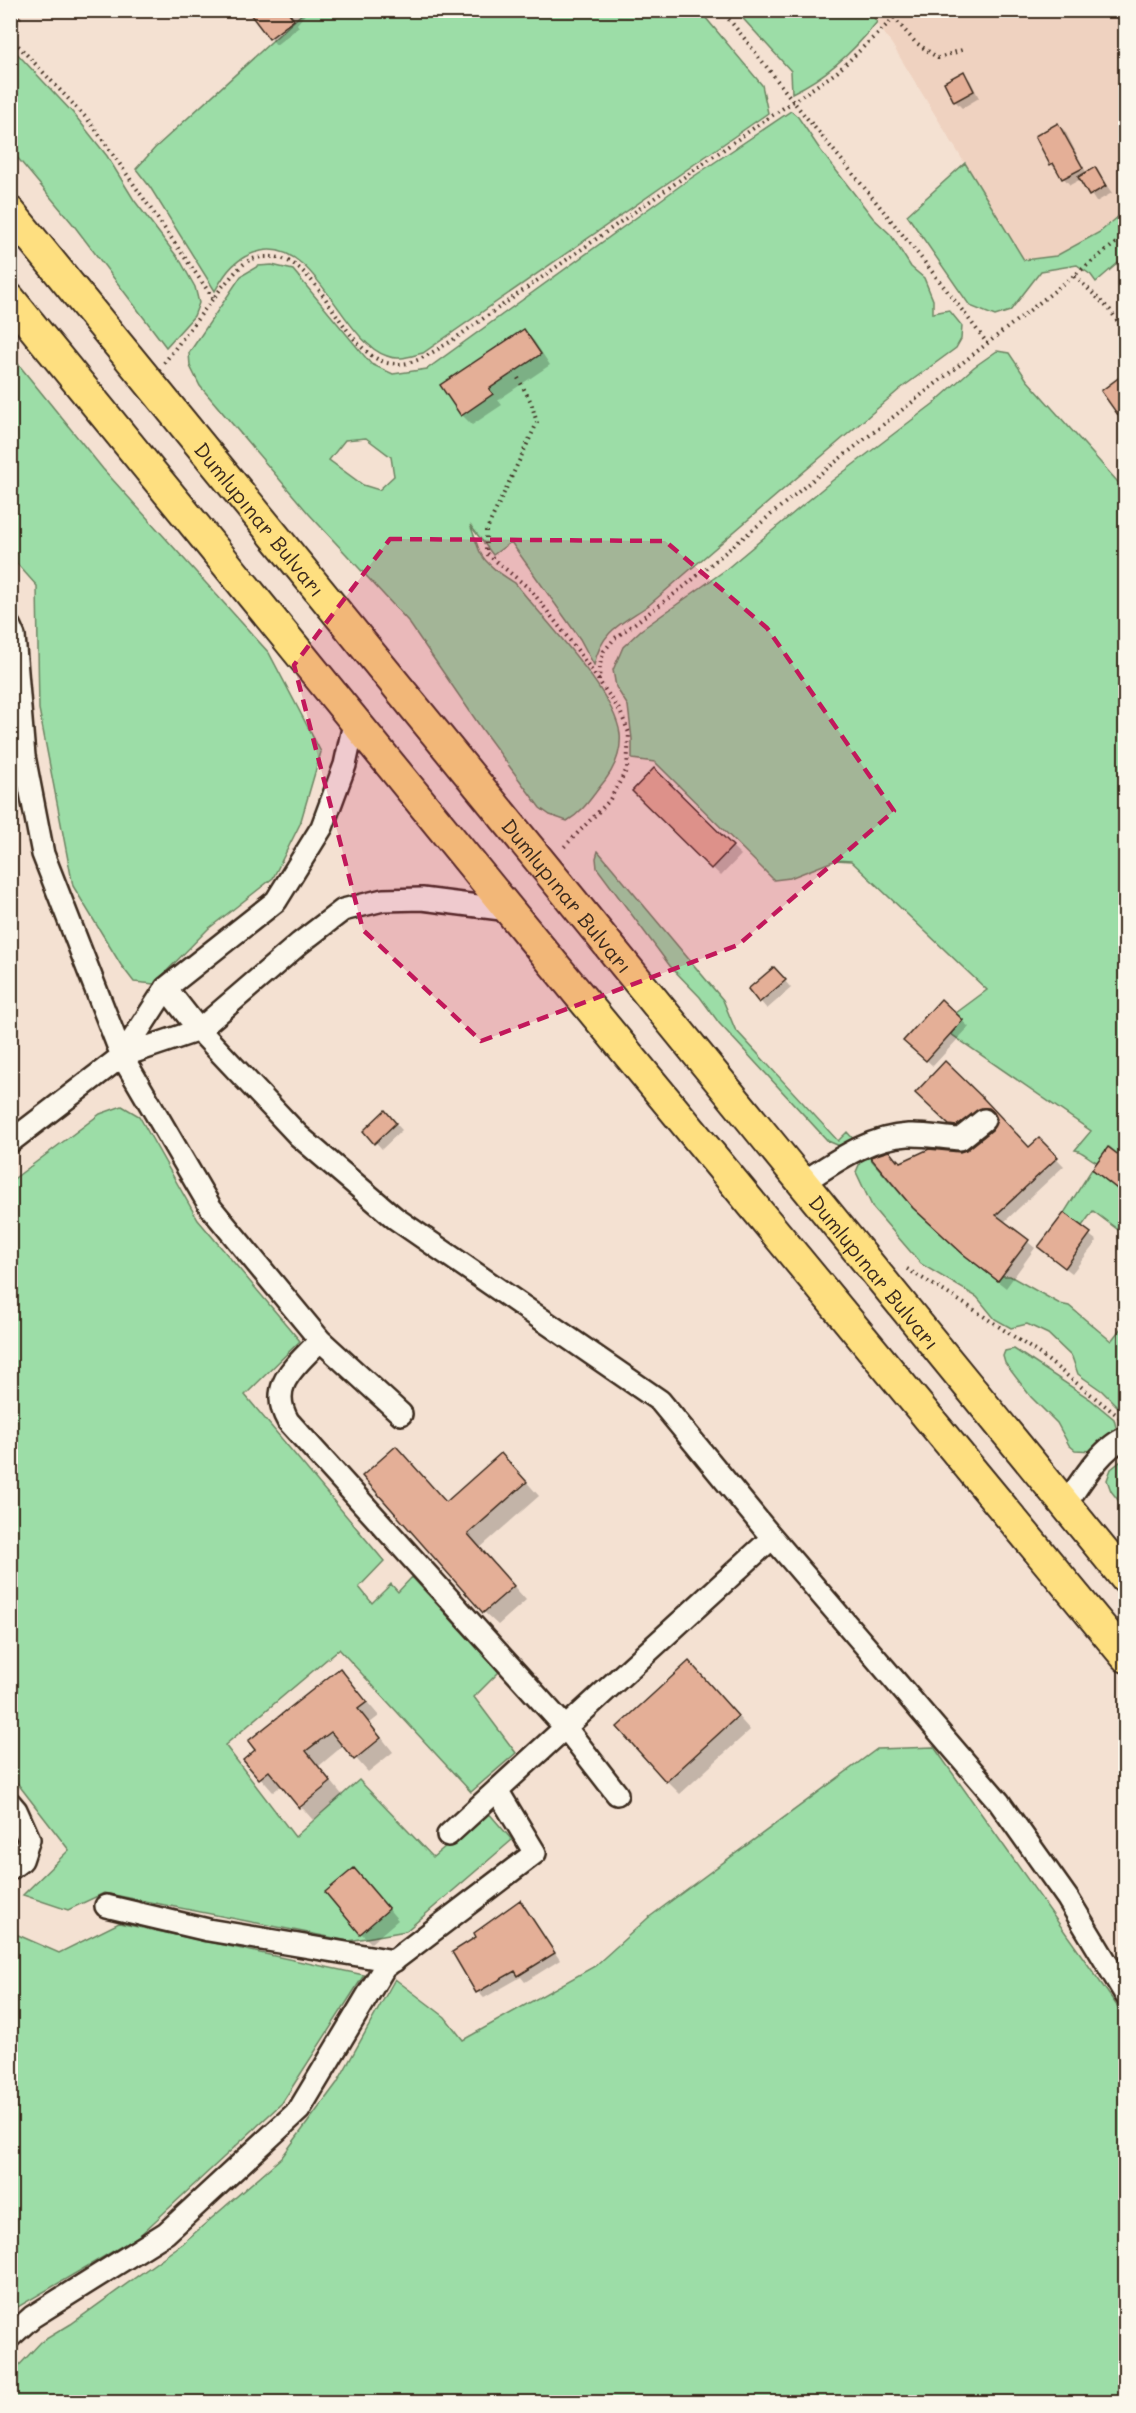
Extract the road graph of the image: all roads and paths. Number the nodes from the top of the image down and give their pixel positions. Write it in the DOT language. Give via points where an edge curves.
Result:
graph roads {
  1 [pos="24,10"];
  2 [pos="721,10"];
  3 [pos="10,35"];
  4 [pos="965,49"];
  5 [pos="793,101"];
  6 [pos="10,212"];
  7 [pos="1125,235"];
  8 [pos="1075,276"];
  9 [pos="213,298"];
  10 [pos="10,299"];
  11 [pos="1125,334"];
  12 [pos="987,343"];
  13 [pos="518,378"];
  14 [pos="149,382"];
  15 [pos="10,627"];
  16 [pos="599,681"];
  17 [pos="16,713"];
  18 [pos="355,719"];
  19 [pos="544,867"];
  20 [pos="509,910"];
  21 [pos="166,988"];
  22 [pos="199,1029"];
  23 [pos="122,1056"];
  24 [pos="984,1120"];
  25 [pos="10,1142"];
  26 [pos="802,1183"];
  27 [pos="901,1266"];
  28 [pos="321,1340"];
  29 [pos="401,1414"];
  30 [pos="1125,1421"];
  31 [pos="1125,1438"];
  32 [pos="1065,1505"];
  33 [pos="772,1538"];
  34 [pos="1125,1579"];
  35 [pos="1125,1657"];
  36 [pos="565,1726"];
  37 [pos="497,1790"];
  38 [pos="617,1794"];
  39 [pos="10,1803"];
  40 [pos="448,1835"];
  41 [pos="10,1869"];
  42 [pos="106,1906"];
  43 [pos="394,1961"];
  44 [pos="1125,1995"];
  45 [pos="10,2337"];
  1 -- 3 [label="path"];
  2 -- 5 [label="path"];
  3 -- 9 [label="path" via="91,123"];
  4 -- 5 [label="path" via="938,58 915,42 894,18 837,72"];
  5 -- 9 [label="path" via="450,342 412,363 392,364 372,355 303,271 288,260 273,256 245,262"];
  5 -- 12 [label="path"];
  6 -- 14 [label="highway, Dumlupınar Bulvarı"];
  7 -- 8 [label="path"];
  8 -- 11 [label="path" via="1110,310"];
  8 -- 12 [label="path"];
  9 -- 14 [label="path"];
  10 -- 18 [label="highway"];
  12 -- 16 [label="path" via="615,638 604,651"];
  13 -- 16 [label="path" via="537,423 486,531 486,553 531,590"];
  14 -- 19 [label="highway, Dumlupınar Bulvarı"];
  15 -- 17 [label="street" via="14,636"];
  16 -- 19 [label="path" via="620,711 629,733 627,770 609,801"];
  17 -- 23 [label="street" via="43,854"];
  18 -- 20 [label="highway"];
  18 -- 21 [label="street" via="345,765 322,827 276,901"];
  19 -- 26 [label="highway, Dumlupınar Bulvarı"];
  20 -- 22 [label="street" via="423,899 384,900 343,910"];
  20 -- 35 [label="highway"];
  21 -- 22 [label="street"];
  21 -- 23 [label="street"];
  22 -- 23 [label="street"];
  22 -- 33 [label="street" via="299,1136 395,1218 660,1401"];
  23 -- 25 [label="street"];
  23 -- 28 [label="street" via="211,1208"];
  24 -- 26 [label="street" via="960,1139 911,1134 860,1146"];
  26 -- 32 [label="highway, Dumlupınar Bulvarı"];
  27 -- 30 [label="path" via="1041,1356"];
  28 -- 29 [label="street"];
  28 -- 36 [label="street" via="283,1381 280,1407 288,1421"];
  31 -- 32 [label="street" via="1108,1450"];
  32 -- 34 [label="highway, Dumlupınar Bulvarı"];
  33 -- 36 [label="street"];
  33 -- 44 [label="street" via="999,1802 1068,1899"];
  36 -- 37 [label="street"];
  36 -- 38 [label="street"];
  37 -- 40 [label="street"];
  37 -- 43 [label="street" via="535,1853"];
  39 -- 41 [label="street" via="29,1839 22,1860"];
  42 -- 43 [label="street" via="208,1930"];
  43 -- 45 [label="street" via="384,1968 299,2110 166,2234 32,2317"];
}
